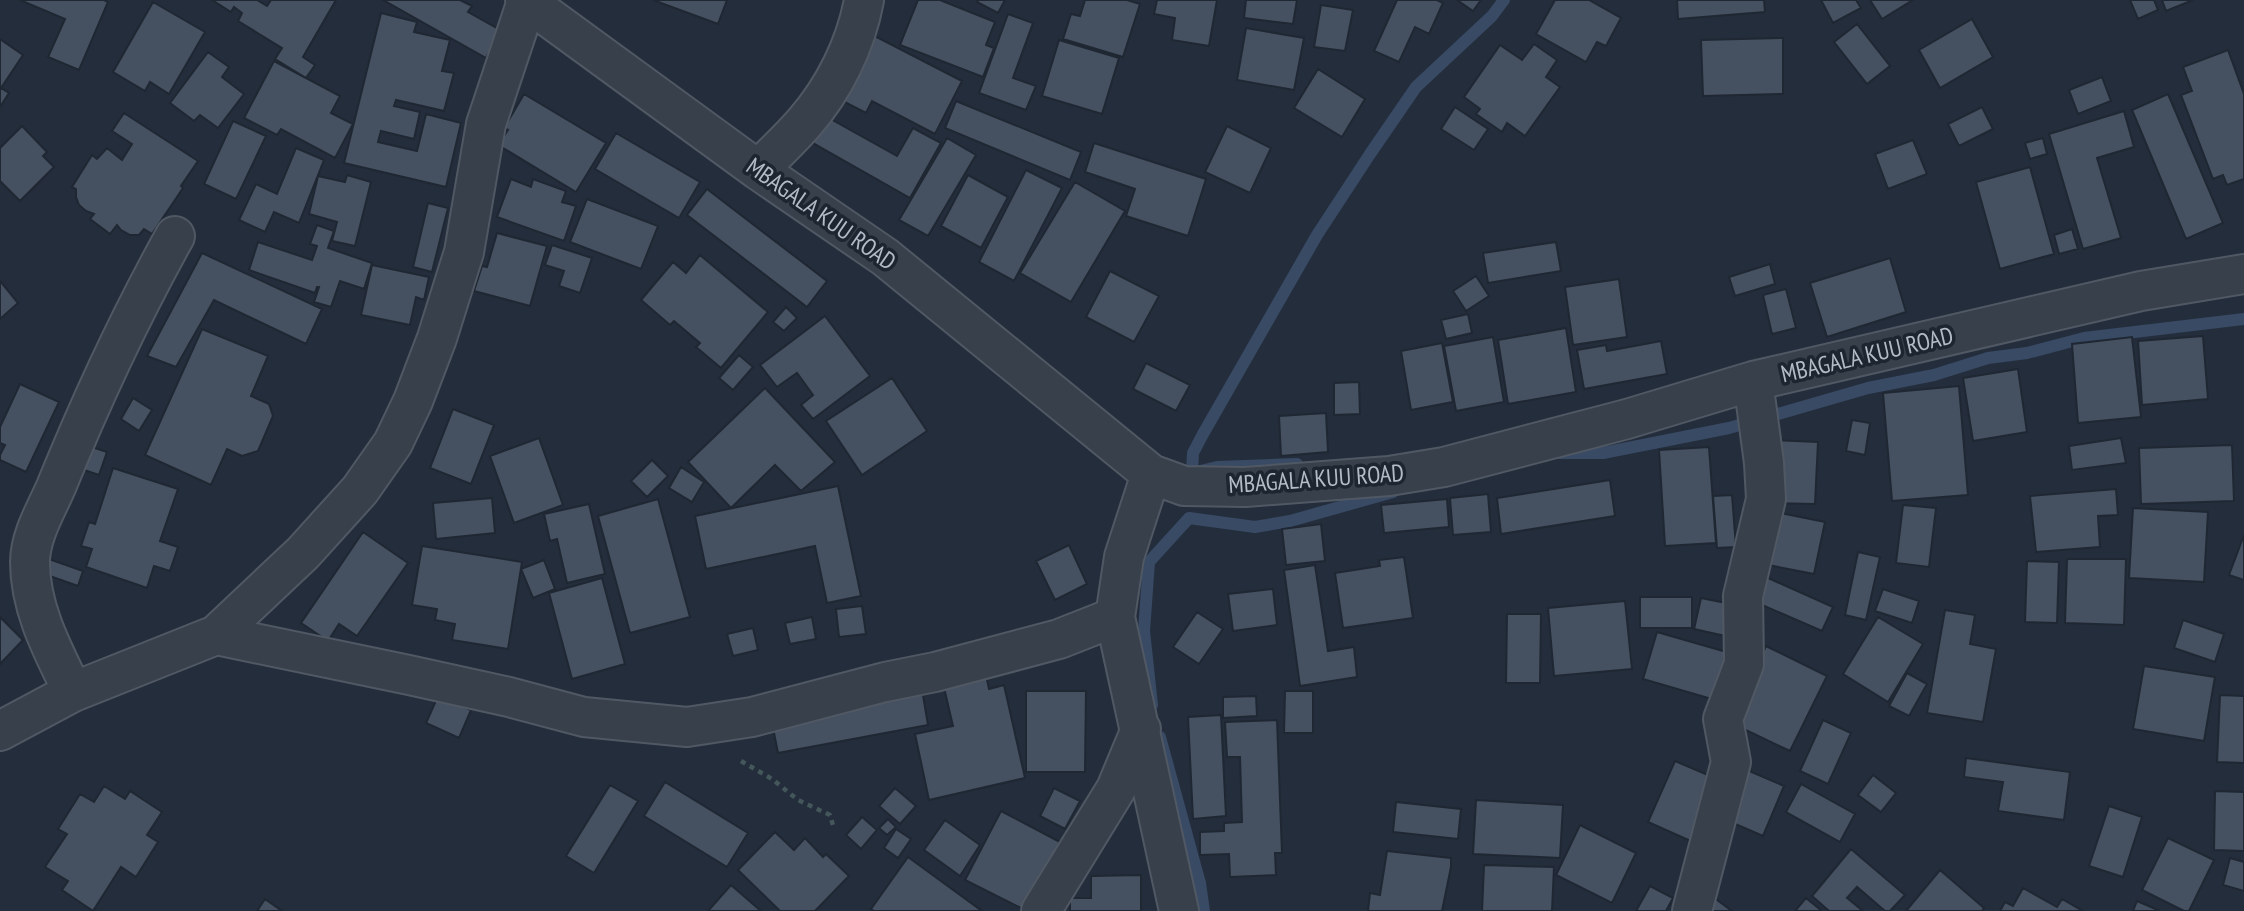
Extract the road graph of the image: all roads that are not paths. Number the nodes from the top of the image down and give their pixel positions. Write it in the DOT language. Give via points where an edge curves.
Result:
graph roads {
  1 [pos="864,0"];
  2 [pos="526,1"];
  3 [pos="758,170"];
  4 [pos="175,236"];
  5 [pos="2244,274"];
  6 [pos="1753,381"];
  7 [pos="1151,474"];
  8 [pos="1115,617"];
  9 [pos="216,635"];
  10 [pos="73,692"];
  11 [pos="1141,729"];
  12 [pos="0,731"];
  13 [pos="1041,911"];
  14 [pos="1180,911"];
  15 [pos="1692,911"];
  1 -- 3 [label="street" via="839,73 806,121"];
  2 -- 3 [label="street, MBAGALA KUU ROAD"];
  2 -- 9 [label="street" via="486,124 464,252 438,338 393,443 352,499 303,553"];
  3 -- 7 [label="street, MBAGALA KUU ROAD" via="885,257"];
  4 -- 10 [label="street" via="79,428 32,544 31,575 42,628"];
  5 -- 6 [label="street, MBAGALA KUU ROAD" via="2141,291"];
  6 -- 7 [label="street, MBAGALA KUU ROAD" via="1444,467 1389,476 1214,487 1184,485"];
  6 -- 15 [label="street" via="1766,499 1743,596 1744,664 1723,719 1731,762"];
  7 -- 8 [label="street" via="1124,557"];
  8 -- 9 [label="street" via="1059,639 935,672 752,717 687,727 584,717"];
  8 -- 11 [label="street"];
  9 -- 10 [label="street"];
  10 -- 12 [label="street"];
  11 -- 13 [label="street" via="1116,789"];
  11 -- 14 [label="street"];
}
